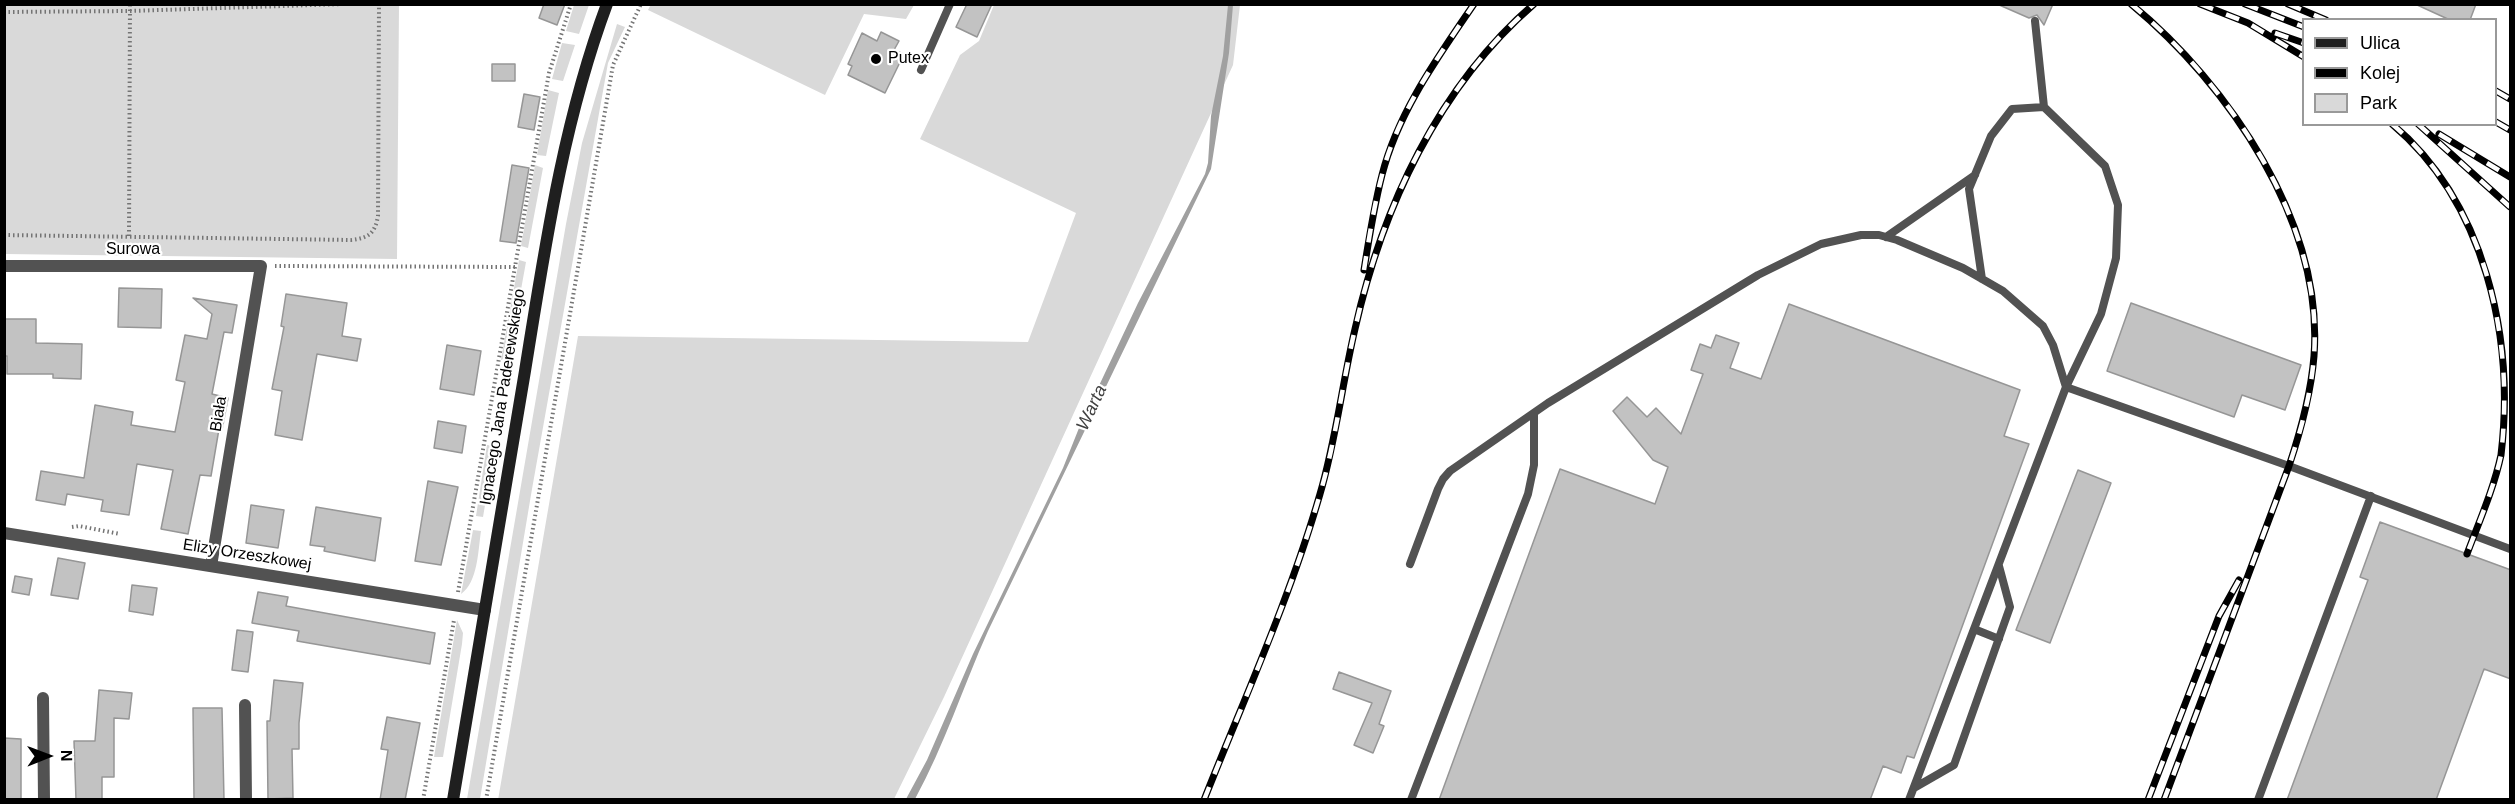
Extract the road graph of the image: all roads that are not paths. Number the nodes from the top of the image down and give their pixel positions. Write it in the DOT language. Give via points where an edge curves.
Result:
graph roads {
  1 [pos="607,4"];
  2 [pos="950,4"];
  3 [pos="2035,21"];
  4 [pos="921,70"];
  5 [pos="2044,107"];
  6 [pos="1975,175"];
  7 [pos="1886,237"];
  8 [pos="4,266"];
  9 [pos="261,266"];
  10 [pos="1982,279"];
  11 [pos="2066,387"];
  12 [pos="1534,413"];
  13 [pos="2371,496"];
  14 [pos="4,533"];
  15 [pos="2511,549"];
  16 [pos="1410,564"];
  17 [pos="1998,565"];
  18 [pos="211,566"];
  19 [pos="485,610"];
  20 [pos="1974,629"];
  21 [pos="1999,639"];
  22 [pos="43,698"];
  23 [pos="245,705"];
  24 [pos="1914,788"];
  25 [pos="44,800"];
  26 [pos="246,800"];
  27 [pos="453,800"];
  28 [pos="1411,800"];
  29 [pos="1910,800"];
  30 [pos="2258,800"];
  1 -- 19 [label="main road, Ignacego Jana Paderewskiego" via="573,108 564,151"];
  2 -- 4 [label="lane"];
  3 -- 5 [label="lane"];
  5 -- 6 [label="lane" via="2012,109 1991,136"];
  5 -- 11 [label="lane" via="2105,166 2118,205 2116,258 2101,314"];
  6 -- 7 [label="lane"];
  6 -- 10 [label="lane" via="1969,189"];
  7 -- 10 [label="lane"];
  7 -- 12 [label="lane" via="1843,238 1795,255"];
  8 -- 9 [label="street, Surowa"];
  9 -- 18 [label="street, Biała"];
  10 -- 11 [label="lane" via="2003,291 2043,326"];
  11 -- 13 [label="lane"];
  11 -- 17 [label="lane"];
  12 -- 16 [label="lane" via="1443,479"];
  12 -- 28 [label="lane" via="1534,465 1528,494"];
  13 -- 15 [label="lane"];
  13 -- 30 [label="lane"];
  14 -- 18 [label="street, Elizy Orzeszkowej"];
  17 -- 20 [label="lane"];
  17 -- 21 [label="lane" via="2010,607"];
  18 -- 19 [label="street, Elizy Orzeszkowej"];
  19 -- 27 [label="main road, Ignacego Jana Paderewskiego"];
  20 -- 21 [label="lane"];
  20 -- 24 [label="lane"];
  21 -- 24 [label="lane" via="1954,765"];
  22 -- 25 [label="street"];
  23 -- 26 [label="street"];
  24 -- 29 [label="lane"];
}
